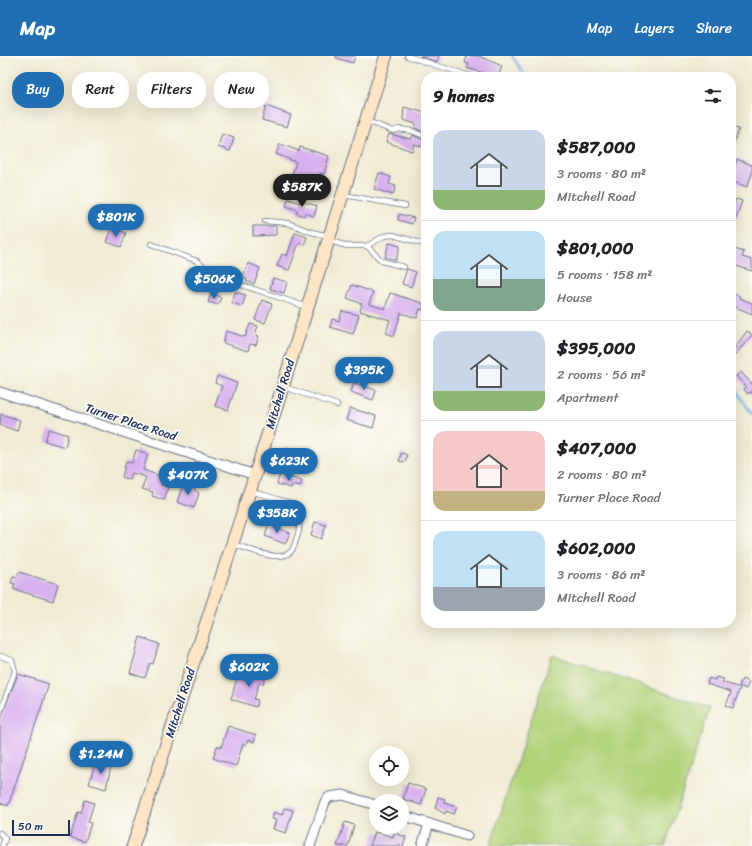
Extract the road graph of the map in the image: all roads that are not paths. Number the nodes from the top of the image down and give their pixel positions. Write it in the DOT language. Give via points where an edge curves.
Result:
graph roads {
  1 [pos="386,56"];
  2 [pos="406,56"];
  3 [pos="457,72"];
  4 [pos="366,121"];
  5 [pos="421,135"];
  6 [pos="342,195"];
  7 [pos="405,206"];
  8 [pos="265,222"];
  9 [pos="329,238"];
  10 [pos="421,243"];
  11 [pos="151,244"];
  12 [pos="367,246"];
  13 [pos="404,267"];
  14 [pos="307,307"];
  15 [pos="282,386"];
  16 [pos="0,392"];
  17 [pos="337,405"];
  18 [pos="255,475"];
  19 [pos="250,490"];
  20 [pos="232,544"];
  21 [pos="0,656"];
  22 [pos="0,713"];
  23 [pos="369,803"];
  24 [pos="409,817"];
  25 [pos="429,824"];
  26 [pos="0,833"];
  27 [pos="467,836"];
  28 [pos="2,846"];
  29 [pos="133,846"];
  30 [pos="310,846"];
  31 [pos="422,846"];
  1 -- 4 [label="street, Mitchell Road"];
  2 -- 3 [label="lane"];
  4 -- 5 [label="lane" via="393,131 398,129"];
  4 -- 6 [label="street, Mitchell Road"];
  6 -- 7 [label="lane"];
  6 -- 9 [label="street, Mitchell Road"];
  8 -- 9 [label="lane" via="288,223"];
  9 -- 12 [label="lane" via="347,246"];
  9 -- 14 [label="street, Mitchell Road"];
  10 -- 12 [label="lane" via="393,235 384,236"];
  11 -- 14 [label="lane" via="197,261 216,276"];
  12 -- 13 [label="lane" via="382,262"];
  14 -- 15 [label="street, Mitchell Road"];
  15 -- 17 [label="lane"];
  15 -- 18 [label="street, Mitchell Road"];
  16 -- 18 [label="street, Turner Place Road"];
  18 -- 19 [label="street, Mitchell Road"];
  19 -- 20 [label="street, Mitchell Road"];
  19 -- 20 [label="lane" via="294,504 299,518 299,534 290,553 283,556 269,555"];
  20 -- 29 [label="street, Mitchell Road"];
  21 -- 22 [label="lane" via="12,660 15,671"];
  23 -- 30 [label="street" via="343,794 329,797"];
  24 -- 25 [label="street"];
  25 -- 27 [label="street"];
  25 -- 31 [label="street"];
  26 -- 28 [label="lane" via="5,839"];
}
